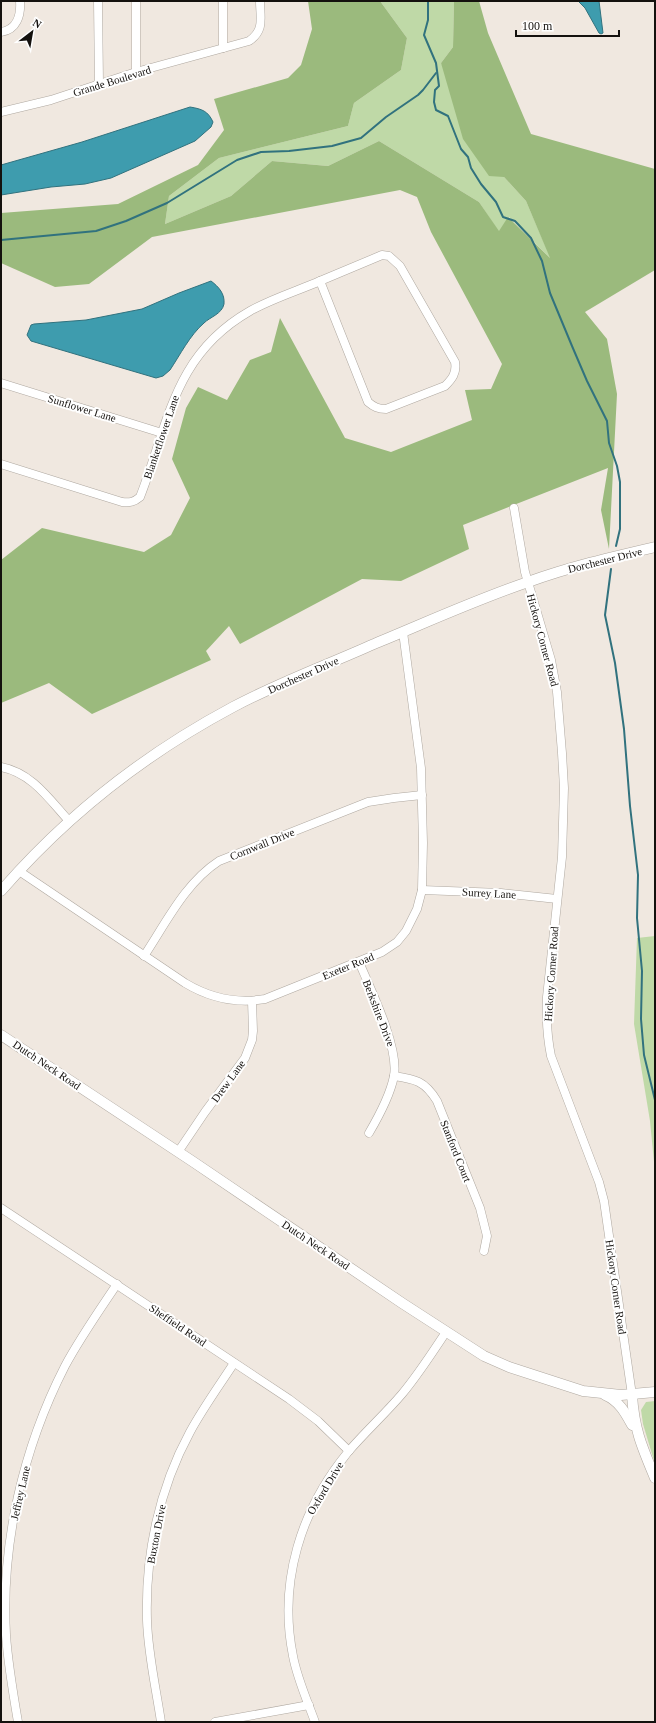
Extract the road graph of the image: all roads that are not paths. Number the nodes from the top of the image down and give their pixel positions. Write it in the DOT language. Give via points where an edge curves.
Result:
graph roads {
  1 [pos="20,1"];
  2 [pos="98,1"];
  3 [pos="136,1"];
  4 [pos="223,1"];
  5 [pos="260,1"];
  6 [pos="1,32"];
  7 [pos="223,48"];
  8 [pos="136,72"];
  9 [pos="99,84"];
  10 [pos="1,112"];
  11 [pos="320,281"];
  12 [pos="1,383"];
  13 [pos="162,433"];
  14 [pos="1,464"];
  15 [pos="514,508"];
  16 [pos="655,547"];
  17 [pos="528,582"];
  18 [pos="404,632"];
  19 [pos="1,767"];
  20 [pos="422,795"];
  21 [pos="69,821"];
  22 [pos="19,871"];
  23 [pos="422,890"];
  24 [pos="1,891"];
  25 [pos="557,899"];
  26 [pos="144,956"];
  27 [pos="359,962"];
  28 [pos="252,1001"];
  29 [pos="1,1035"];
  30 [pos="394,1076"];
  31 [pos="369,1133"];
  32 [pos="178,1152"];
  33 [pos="1,1208"];
  34 [pos="484,1251"];
  35 [pos="117,1284"];
  36 [pos="446,1332"];
  37 [pos="234,1363"];
  38 [pos="655,1392"];
  39 [pos="603,1394"];
  40 [pos="632,1395"];
  41 [pos="637,1434"];
  42 [pos="349,1451"];
  43 [pos="655,1478"];
  44 [pos="309,1705"];
  45 [pos="18,1722"];
  46 [pos="161,1722"];
  47 [pos="215,1722"];
  48 [pos="315,1722"];
  1 -- 6 [label="street" via="16,23 9,30"];
  2 -- 9 [label="street"];
  3 -- 8 [label="street"];
  4 -- 7 [label="street"];
  5 -- 7 [label="street, Grande Boulevard" via="260,27 256,36 249,41"];
  7 -- 8 [label="street, Grande Boulevard"];
  8 -- 9 [label="street, Grande Boulevard"];
  9 -- 10 [label="street, Grande Boulevard" via="51,100"];
  11 -- 11 [label="street, Blanketflower Lane" via="382,254 394,259 455,362 456,368 451,380 445,386 386,409 373,407 368,402"];
  11 -- 13 [label="street, Blanketflower Lane" via="250,311 222,329 201,350 182,381 167,414"];
  12 -- 13 [label="street, Sunflower Lane"];
  13 -- 14 [label="street, Blanketflower Lane" via="140,497 130,503"];
  15 -- 17 [label="street, Hickory Corner Road"];
  16 -- 17 [label="street, Dorchester Drive" via="582,565"];
  17 -- 18 [label="street, Dorchester Drive"];
  17 -- 25 [label="street, Hickory Corner Road" via="546,640 557,692 564,788 562,857"];
  18 -- 20 [label="street, Exeter Road"];
  18 -- 21 [label="street, Dorchester Drive" via="259,694 208,721 136,767"];
  19 -- 21 [label="street" via="18,772 34,783"];
  20 -- 23 [label="street, Exeter Road"];
  20 -- 26 [label="street, Cornwall Drive" via="368,802 218,861 190,885"];
  21 -- 22 [label="street, Dorchester Drive"];
  22 -- 24 [label="street, Dorchester Drive"];
  22 -- 26 [label="street, Exeter Road"];
  23 -- 25 [label="street, Surrey Lane" via="501,893"];
  23 -- 27 [label="street, Exeter Road" via="417,909 397,942"];
  25 -- 40 [label="street, Hickory Corner Road" via="547,997 548,1040 551,1056 604,1201"];
  26 -- 28 [label="street, Exeter Road" via="204,994 222,999"];
  27 -- 28 [label="street, Exeter Road" via="276,995"];
  27 -- 30 [label="street, Berkshire Drive" via="391,1042"];
  28 -- 32 [label="street, Drew Lane" via="253,1032 245,1058"];
  29 -- 32 [label="street, Dutch Neck Road"];
  30 -- 31 [label="street, Berkshire Drive"];
  30 -- 34 [label="street, Stanford Court" via="417,1081 429,1090 437,1101 480,1208 487,1236"];
  32 -- 36 [label="street, Dutch Neck Road"];
  33 -- 35 [label="street, Sheffield Road"];
  35 -- 37 [label="street, Sheffield Road"];
  35 -- 45 [label="street, Jeffrey Lane" via="65,1367 40,1424 14,1514 6,1586 6,1636"];
  36 -- 39 [label="street, Dutch Neck Road" via="484,1356 509,1367 583,1391"];
  36 -- 42 [label="street, Oxford Drive" via="402,1395"];
  37 -- 42 [label="street, Sheffield Road" via="305,1410"];
  37 -- 46 [label="street, Buxton Drive" via="179,1454 162,1499 152,1547 147,1621 151,1666"];
  38 -- 40 [label="street, Dutch Neck Road"];
  39 -- 40 [label="street, Dutch Neck Road"];
  39 -- 41 [label="street" via="622,1407"];
  40 -- 41 [label="street, Hickory Corner Road"];
  41 -- 43 [label="street, Hickory Corner Road"];
  42 -- 44 [label="street, Oxford Drive" via="336,1466 313,1504 294,1557 288,1615 293,1656"];
  44 -- 47 [label="street"];
  44 -- 48 [label="street, Oxford Drive"];
}
